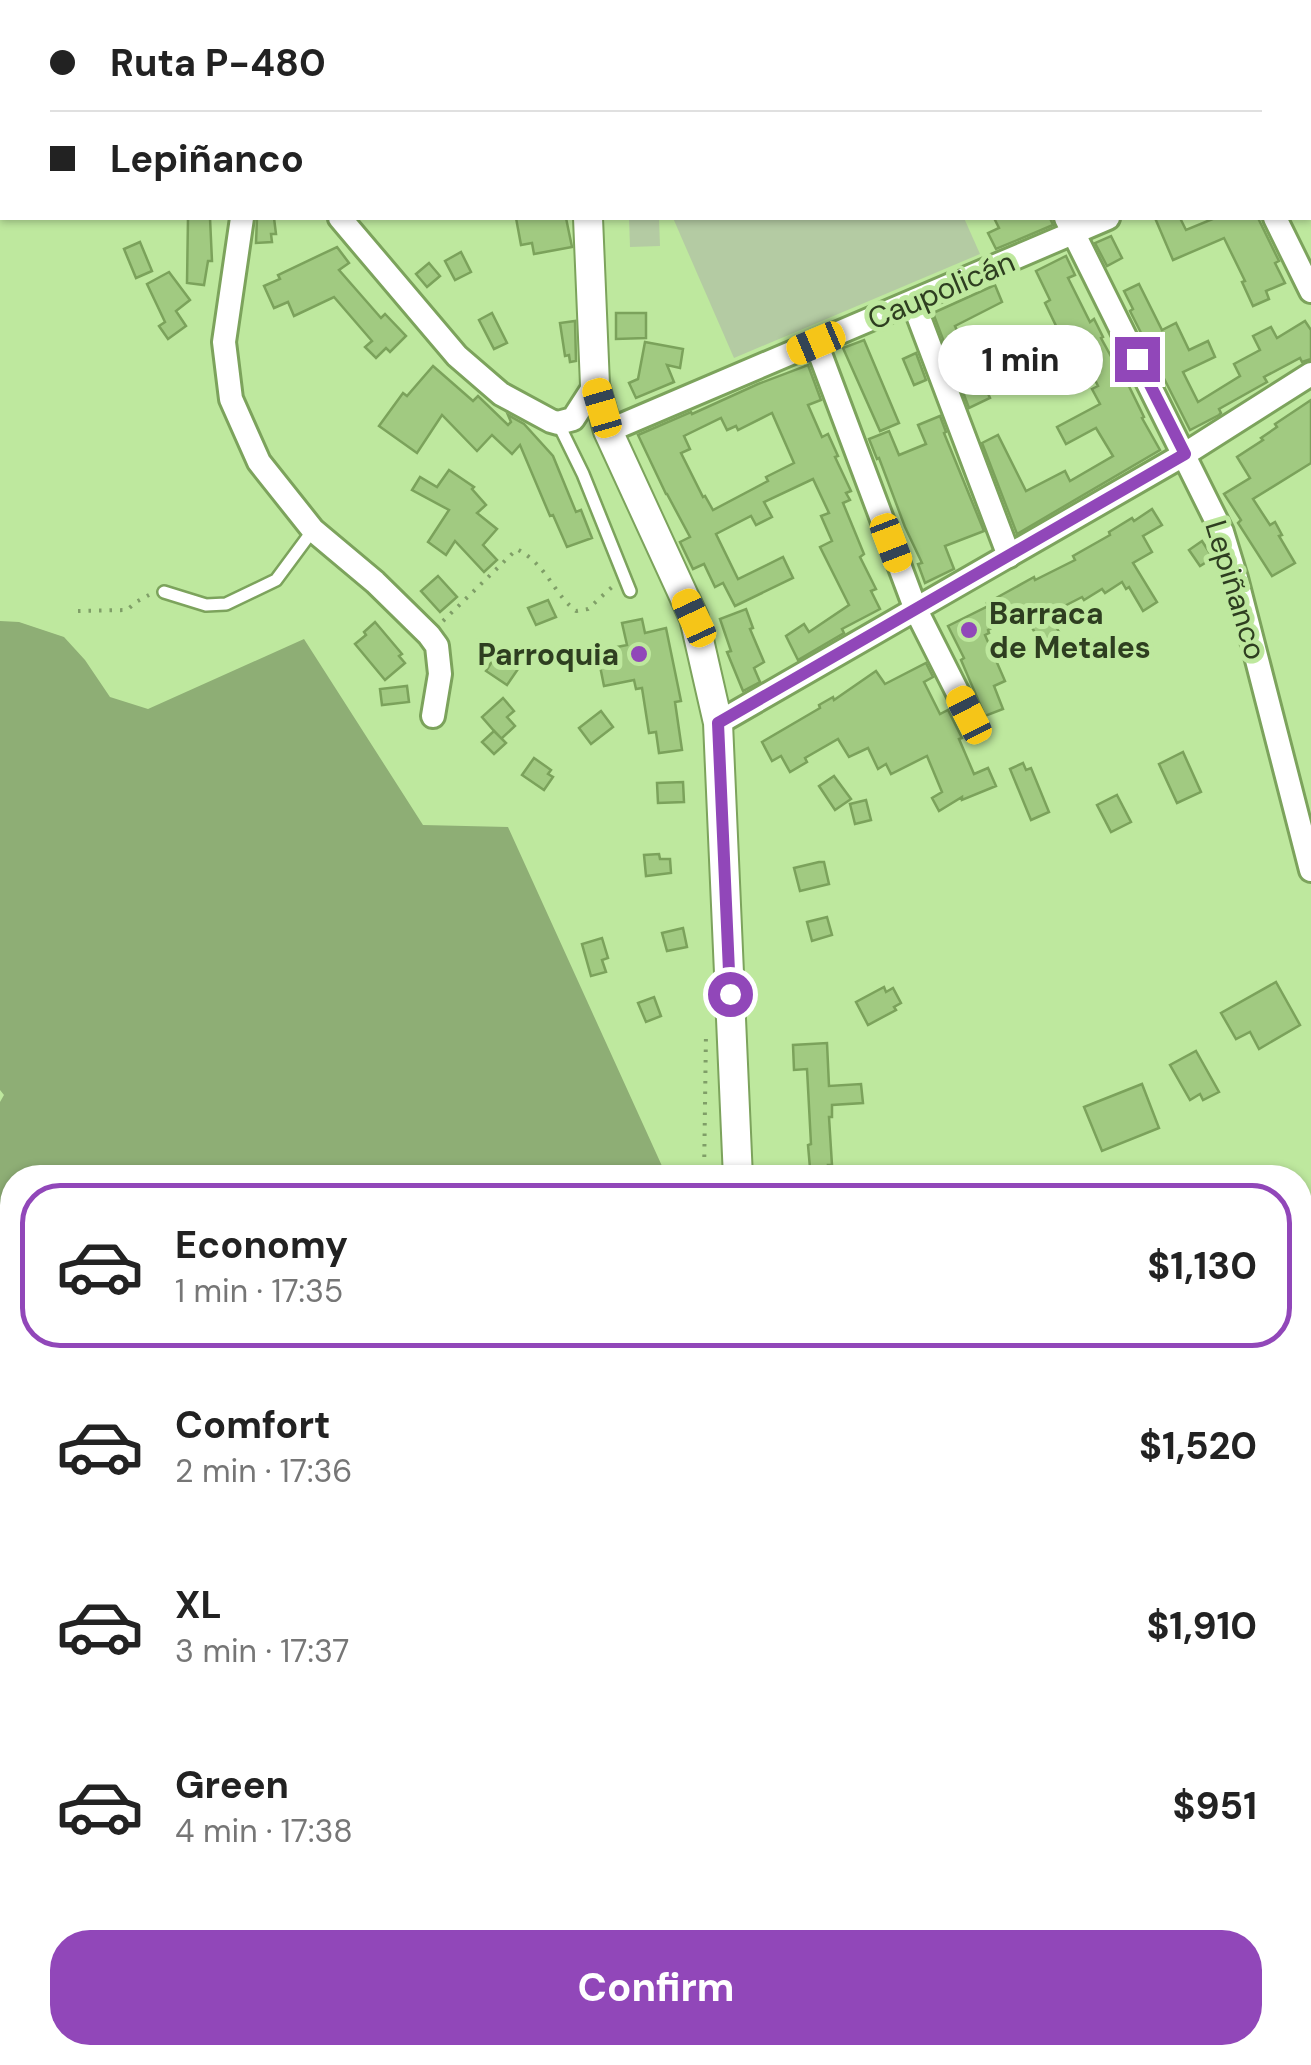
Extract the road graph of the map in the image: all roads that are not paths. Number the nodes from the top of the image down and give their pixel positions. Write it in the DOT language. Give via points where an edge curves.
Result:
graph roads {
  1 [pos="242,220"];
  2 [pos="342,220"];
  3 [pos="588,220"];
  4 [pos="1097,220"];
  5 [pos="1275,220"];
  6 [pos="1069,225"];
  7 [pos="1311,292"];
  8 [pos="913,302"];
  9 [pos="816,343"];
  10 [pos="1311,374"];
  11 [pos="595,386"];
  12 [pos="558,422"];
  13 [pos="608,431"];
  14 [pos="1185,454"];
  15 [pos="313,530"];
  16 [pos="1009,556"];
  17 [pos="630,591"];
  18 [pos="164,592"];
  19 [pos="916,610"];
  20 [pos="969,715"];
  21 [pos="433,716"];
  22 [pos="718,723"];
  23 [pos="1311,870"];
  24 [pos="737,1165"];
  1 -- 15 [label="street" via="224,342 231,399 259,462"];
  2 -- 12 [label="street" via="457,356 501,394"];
  3 -- 11 [label="street"];
  4 -- 6 [label="street, Caupolicán"];
  5 -- 7 [label="street"];
  6 -- 8 [label="street, Caupolicán"];
  6 -- 14 [label="street, Lepiñanco"];
  8 -- 9 [label="street, Caupolicán"];
  8 -- 16 [label="street"];
  9 -- 13 [label="street, Caupolicán"];
  9 -- 19 [label="street"];
  10 -- 14 [label="street"];
  11 -- 12 [label="street" via="573,419"];
  11 -- 13 [label="street"];
  12 -- 17 [label="lane"];
  13 -- 22 [label="street" via="694,618"];
  14 -- 16 [label="street"];
  14 -- 23 [label="street, Lepiñanco" via="1230,554"];
  15 -- 18 [label="lane" via="276,580 226,604"];
  15 -- 21 [label="street" via="438,646"];
  16 -- 19 [label="street"];
  19 -- 20 [label="street"];
  19 -- 22 [label="street"];
  22 -- 24 [label="street"];
}
